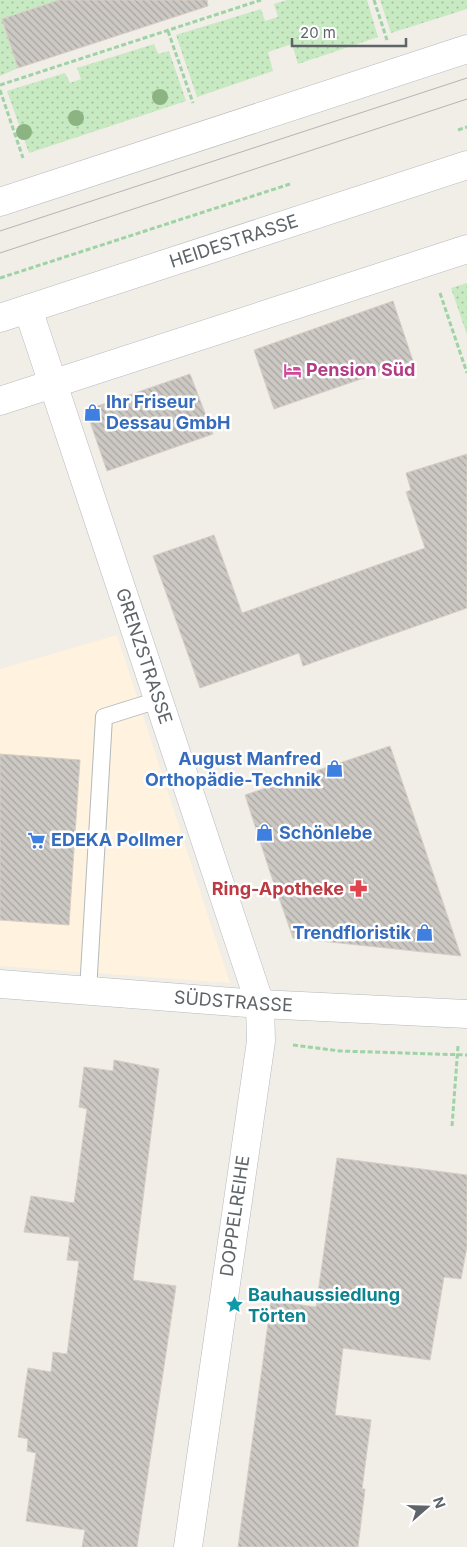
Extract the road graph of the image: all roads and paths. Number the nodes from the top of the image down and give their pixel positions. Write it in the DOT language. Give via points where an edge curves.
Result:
graph roads {
  1 [pos="261,0"];
  2 [pos="374,0"];
  3 [pos="168,31"];
  4 [pos="467,50"];
  5 [pos="397,72"];
  6 [pos="0,85"];
  7 [pos="0,90"];
  8 [pos="467,127"];
  9 [pos="458,130"];
  10 [pos="203,135"];
  11 [pos="467,165"];
  12 [pos="299,182"];
  13 [pos="34,190"];
  14 [pos="0,202"];
  15 [pos="467,249"];
  16 [pos="429,262"];
  17 [pos="0,278"];
  18 [pos="28,309"];
  19 [pos="0,318"];
  20 [pos="467,373"];
  21 [pos="54,384"];
  22 [pos="0,401"];
  23 [pos="158,700"];
  24 [pos="0,984"];
  25 [pos="88,991"];
  26 [pos="260,1004"];
  27 [pos="464,1014"];
  28 [pos="260,1042"];
  29 [pos="458,1055"];
  30 [pos="467,1055"];
  31 [pos="452,1126"];
  32 [pos="188,1547"];
  1 -- 3 [label="path"];
  2 -- 5 [label="path"];
  3 -- 6 [label="path"];
  3 -- 10 [label="path"];
  4 -- 5 [label="street"];
  5 -- 10 [label="street"];
  7 -- 13 [label="path"];
  8 -- 9 [label="path"];
  10 -- 13 [label="street"];
  11 -- 18 [label="street, HEIDESTRASSE"];
  12 -- 17 [label="path"];
  13 -- 14 [label="street"];
  15 -- 16 [label="street"];
  16 -- 20 [label="path"];
  16 -- 21 [label="street"];
  18 -- 19 [label="street, HEIDESTRASSE"];
  18 -- 21 [label="street, GRENZSTRASSE"];
  21 -- 22 [label="street"];
  21 -- 23 [label="street, GRENZSTRASSE"];
  23 -- 25 [label="lane" via="104,717"];
  23 -- 26 [label="street, GRENZSTRASSE"];
  24 -- 25 [label="street, SÜDSTRASSE"];
  25 -- 26 [label="street, SÜDSTRASSE"];
  26 -- 27 [label="street, SÜDSTRASSE"];
  26 -- 28 [label="street, DOPPELREIHE"];
  27 -- 29 [label="path"];
  28 -- 29 [label="path" via="340,1051"];
  28 -- 32 [label="street, DOPPELREIHE"];
  29 -- 30 [label="path"];
  29 -- 31 [label="path"];
}
